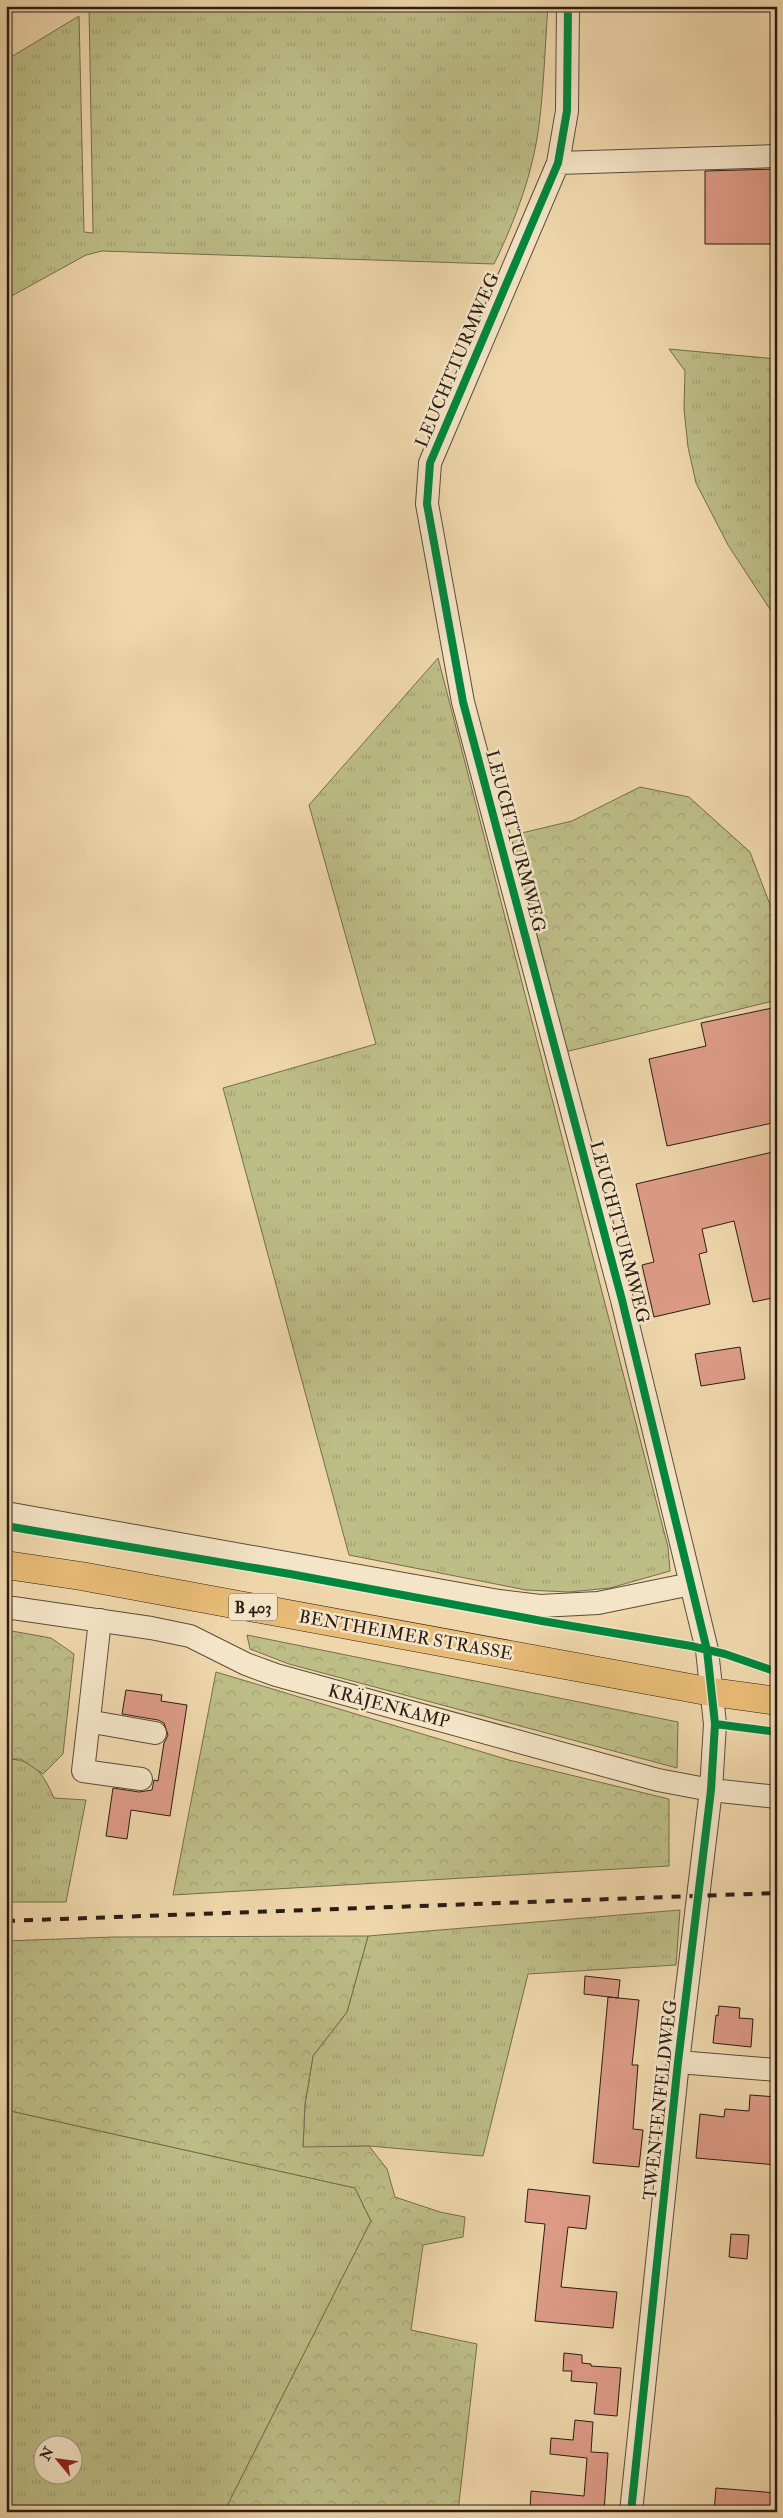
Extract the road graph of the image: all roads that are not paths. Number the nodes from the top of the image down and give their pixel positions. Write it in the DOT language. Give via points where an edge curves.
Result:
graph roads {
  1 [pos="568,6"];
  2 [pos="777,156"];
  3 [pos="558,163"];
  4 [pos="6,1513"];
  5 [pos="6,1565"];
  6 [pos="691,1584"];
  7 [pos="6,1607"];
  8 [pos="100,1620"];
  9 [pos="712,1692"];
  10 [pos="777,1701"];
  11 [pos="89,1719"];
  12 [pos="155,1733"];
  13 [pos="140,1779"];
  14 [pos="711,1790"];
  15 [pos="777,1797"];
  16 [pos="678,2062"];
  17 [pos="777,2070"];
  18 [pos="631,2512"];
  1 -- 3 [label="street, LEUCHTTURMWEG" via="567,110"];
  2 -- 3 [label="street"];
  3 -- 6 [label="street, LEUCHTTURMWEG" via="430,463 427,504 463,702 622,1300"];
  4 -- 6 [label="street" via="489,1600 540,1606 598,1603"];
  5 -- 9 [label="main road, BENTHEIMER STRASSE / B 403"];
  6 -- 9 [label="street, LEUCHTTURMWEG" via="707,1650"];
  7 -- 8 [label="street, KRÄJENKAMP"];
  8 -- 11 [label="street"];
  8 -- 14 [label="street, KRÄJENKAMP" via="190,1636 276,1675 658,1780"];
  9 -- 10 [label="main road, BENTHEIMER STRASSE / B 403"];
  9 -- 14 [label="street, TWENTENFELDWEG" via="715,1724"];
  11 -- 12 [label="street"];
  11 -- 13 [label="street" via="83,1771"];
  14 -- 15 [label="street, KRÄJENKAMP"];
  14 -- 16 [label="street, TWENTENFELDWEG"];
  16 -- 17 [label="street"];
  16 -- 18 [label="street, TWENTENFELDWEG"];
}
